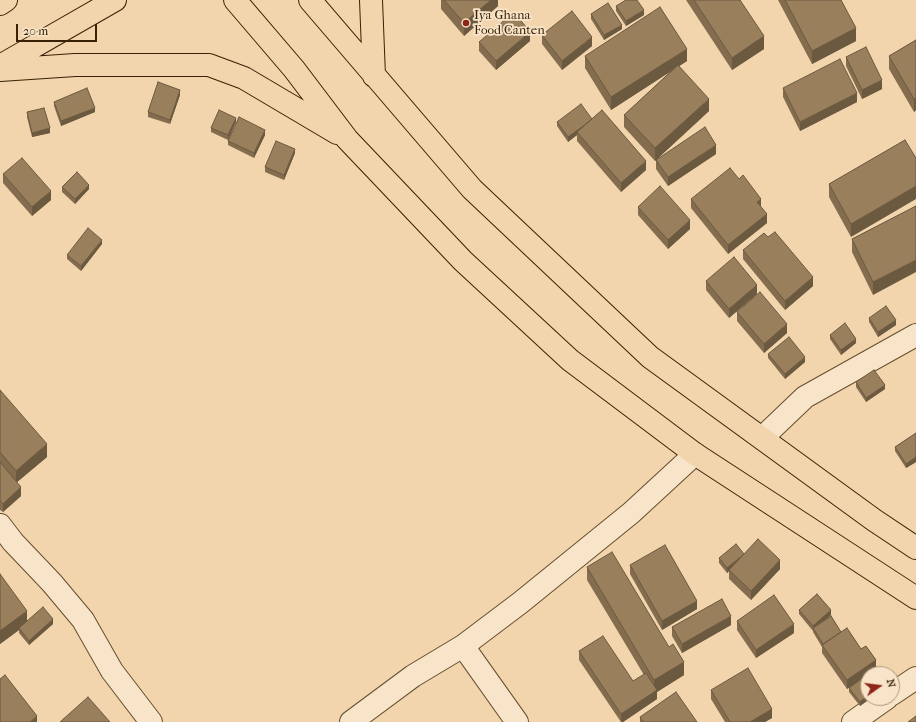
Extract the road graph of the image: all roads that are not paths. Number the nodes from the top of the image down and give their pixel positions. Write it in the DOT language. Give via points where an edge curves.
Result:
graph roads {
  1 [pos="6,0"];
  2 [pos="115,0"];
  3 [pos="235,0"];
  4 [pos="310,0"];
  5 [pos="371,0"];
  6 [pos="0,4"];
  7 [pos="0,66"];
  8 [pos="0,70"];
  9 [pos="374,76"];
  10 [pos="347,139"];
  11 [pos="916,335"];
  12 [pos="762,438"];
  13 [pos="695,454"];
  14 [pos="0,525"];
  15 [pos="916,548"];
  16 [pos="916,598"];
  17 [pos="463,646"];
  18 [pos="916,678"];
  19 [pos="900,689"];
  20 [pos="876,706"];
  21 [pos="151,722"];
  22 [pos="352,722"];
  23 [pos="517,722"];
  24 [pos="853,722"];
  1 -- 6 [label="main road"];
  2 -- 7 [label="main road"];
  3 -- 10 [label="main road" via="294,69"];
  4 -- 9 [label="main road"];
  5 -- 9 [label="main road"];
  8 -- 10 [label="main road" via="75,65 209,65 244,78"];
  9 -- 12 [label="main road" via="472,189 650,357"];
  10 -- 13 [label="main road" via="462,261 570,360"];
  11 -- 12 [label="street" via="805,396"];
  12 -- 15 [label="main road"];
  13 -- 16 [label="main road"];
  13 -- 17 [label="street" via="631,513"];
  14 -- 21 [label="street" via="83,620 112,671"];
  17 -- 22 [label="street" via="413,676"];
  17 -- 23 [label="street"];
  18 -- 19 [label="street"];
  20 -- 24 [label="street"];
}
